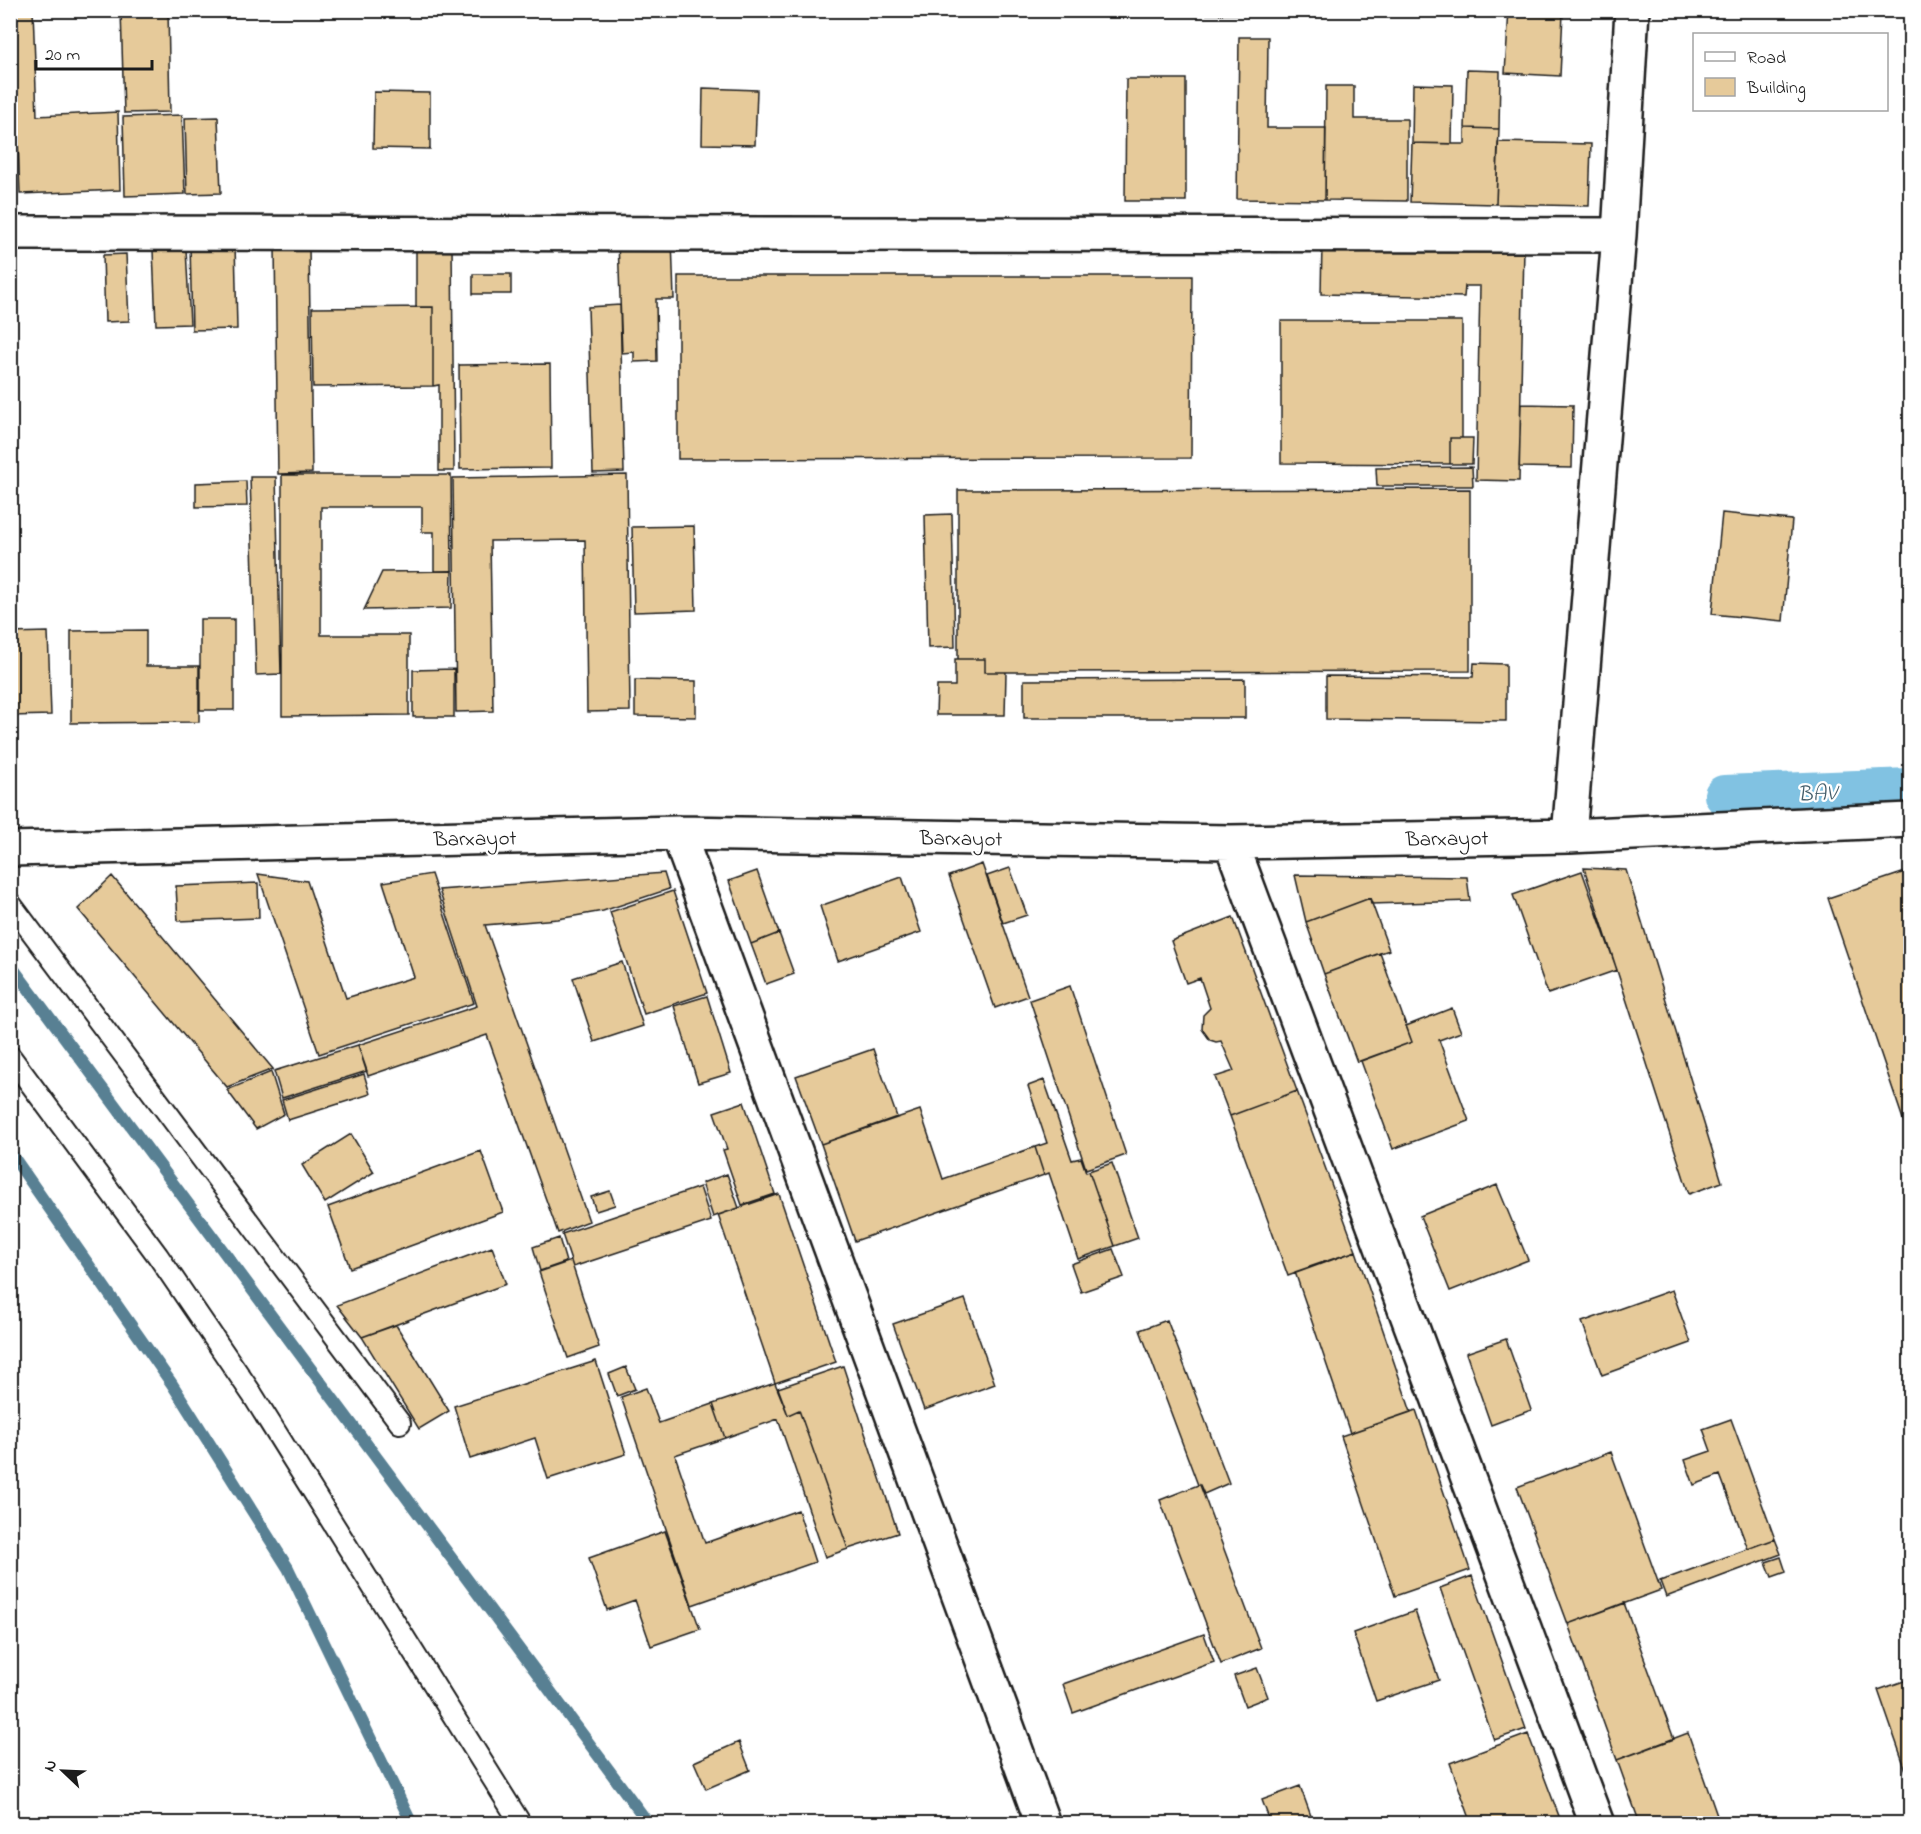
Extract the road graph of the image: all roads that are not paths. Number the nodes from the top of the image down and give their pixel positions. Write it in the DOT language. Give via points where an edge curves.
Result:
graph roads {
  1 [pos="1632,10"];
  2 [pos="10,233"];
  3 [pos="1618,235"];
  4 [pos="1911,820"];
  5 [pos="678,834"];
  6 [pos="1569,836"];
  7 [pos="1231,842"];
  8 [pos="10,849"];
  9 [pos="10,903"];
  10 [pos="10,1056"];
  11 [pos="400,1423"];
  12 [pos="521,1824"];
  13 [pos="1043,1824"];
  14 [pos="1597,1824"];
  1 -- 3 [label="street"];
  2 -- 3 [label="street"];
  3 -- 6 [label="street"];
  4 -- 6 [label="street, Barxayot"];
  5 -- 7 [label="street, Barxayot"];
  5 -- 8 [label="street, Barxayot"];
  5 -- 13 [label="street"];
  6 -- 7 [label="street, Barxayot"];
  7 -- 14 [label="street"];
  9 -- 11 [label="lane"];
  10 -- 12 [label="lane" via="158,1256 252,1395"];
}
